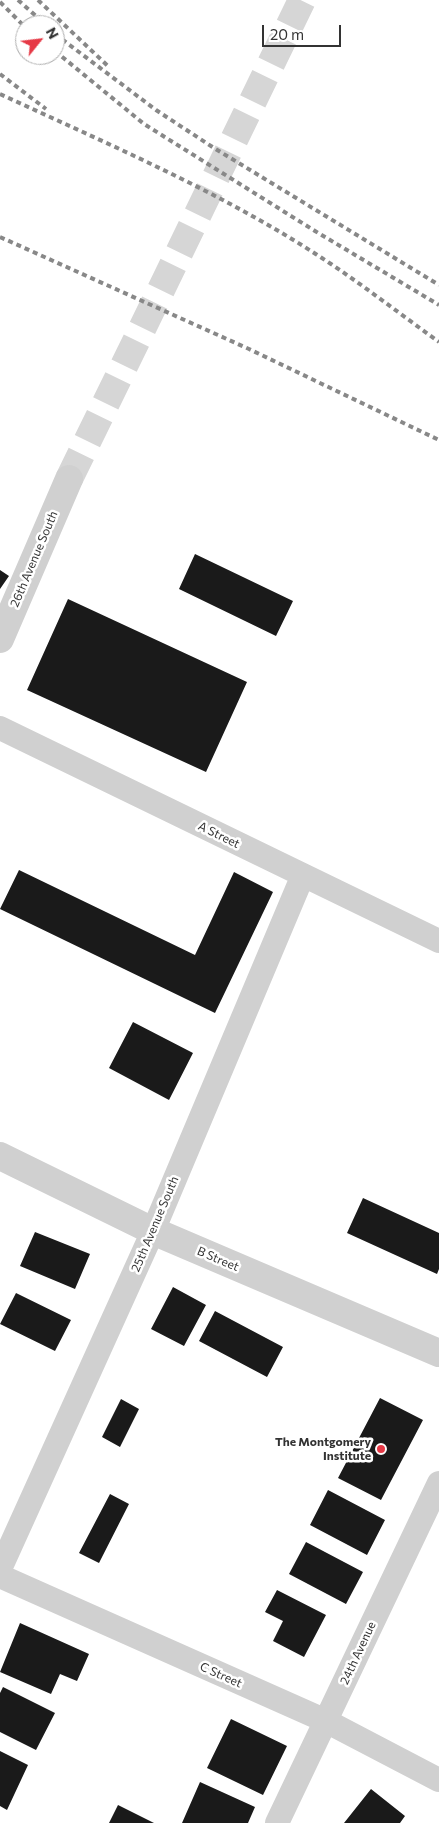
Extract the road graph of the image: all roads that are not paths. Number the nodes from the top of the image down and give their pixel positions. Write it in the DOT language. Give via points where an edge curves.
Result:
graph roads {
  1 [pos="69,479"];
  2 [pos="0,639"];
  3 [pos="0,728"];
  4 [pos="303,875"];
  5 [pos="439,941"];
  6 [pos="0,1156"];
  7 [pos="152,1231"];
  8 [pos="439,1353"];
  9 [pos="439,1484"];
  10 [pos="0,1570"];
  11 [pos="0,1576"];
  12 [pos="326,1722"];
  13 [pos="439,1780"];
  14 [pos="278,1823"];
  1 -- 2 [label="street, 26th Avenue South"];
  3 -- 4 [label="street, A Street"];
  4 -- 5 [label="street, A Street"];
  4 -- 7 [label="street, 25th Avenue South"];
  6 -- 7 [label="street, B Street"];
  7 -- 8 [label="street, B Street"];
  7 -- 10 [label="street, 25th Avenue South"];
  9 -- 12 [label="street, 24th Avenue"];
  11 -- 12 [label="street, C Street"];
  12 -- 13 [label="street, C Street"];
  12 -- 14 [label="street, 24th Avenue"];
}
